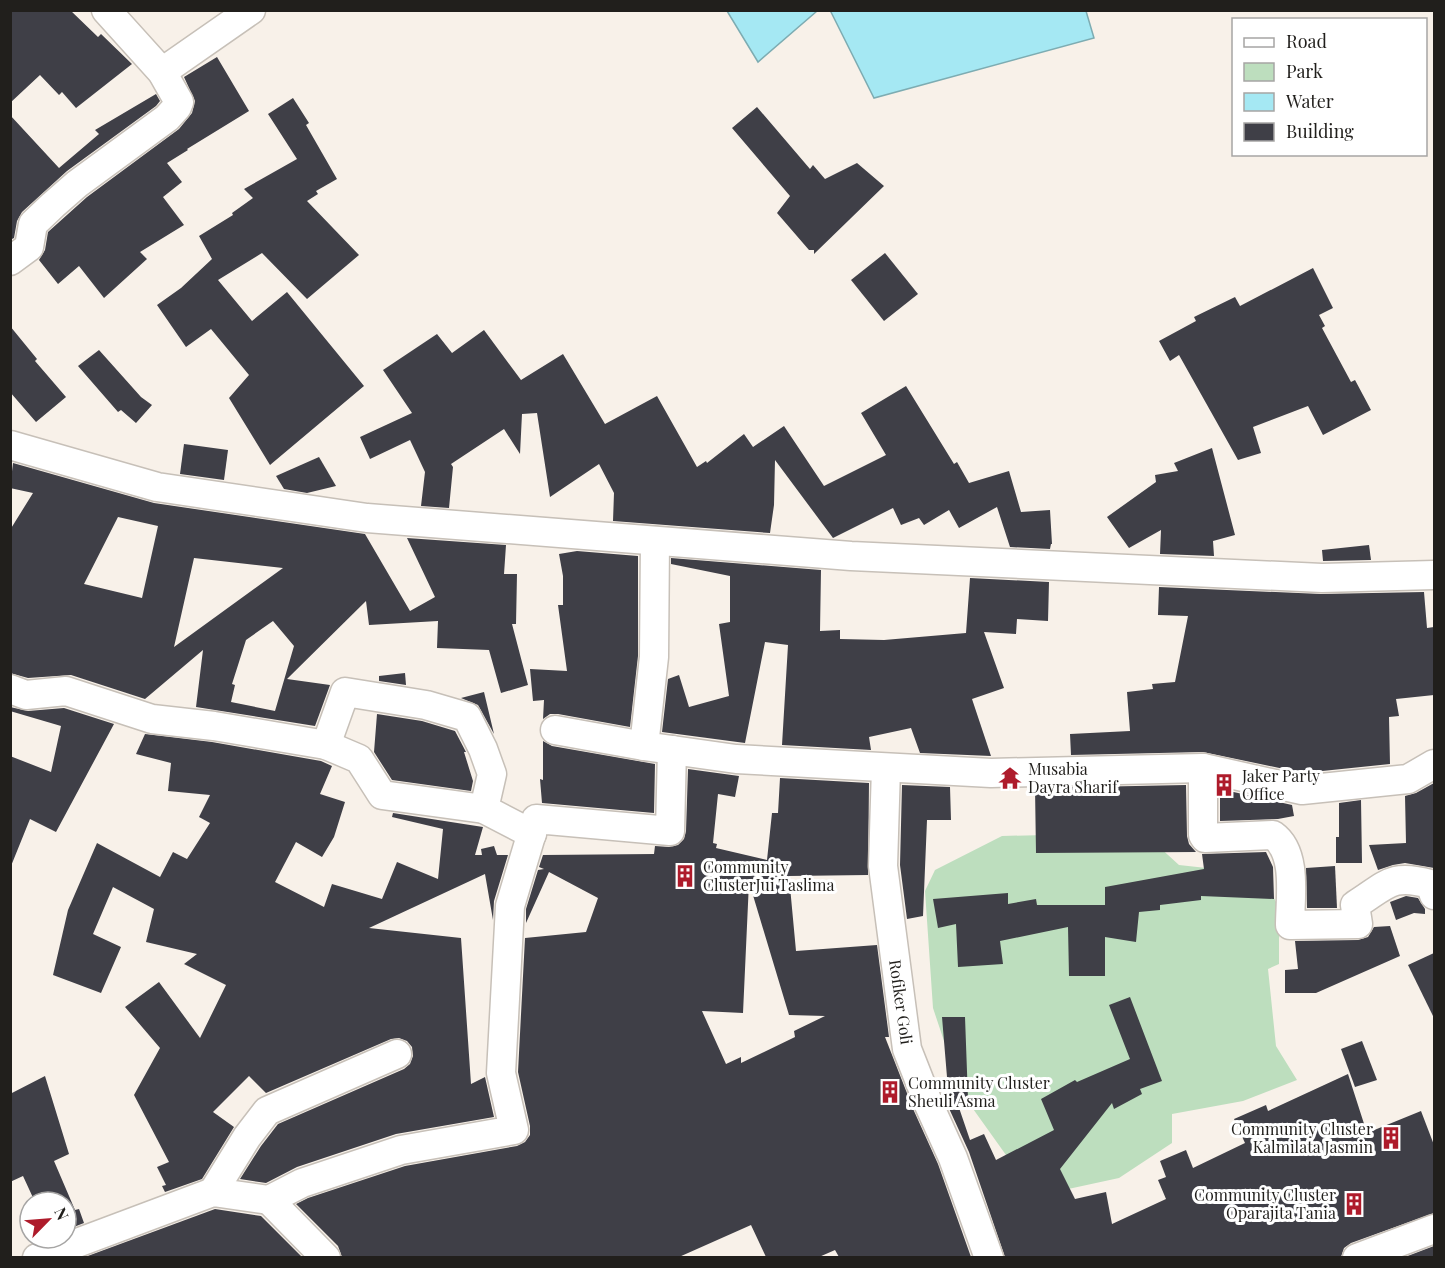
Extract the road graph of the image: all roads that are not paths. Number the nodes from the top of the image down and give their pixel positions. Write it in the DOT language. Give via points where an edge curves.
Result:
graph roads {
  1 [pos="106,10"];
  2 [pos="251,10"];
  3 [pos="162,72"];
  4 [pos="10,261"];
  5 [pos="10,445"];
  6 [pos="655,541"];
  7 [pos="1434,575"];
  8 [pos="10,689"];
  9 [pos="555,730"];
  10 [pos="326,745"];
  11 [pos="644,747"];
  12 [pos="672,750"];
  13 [pos="1434,764"];
  14 [pos="886,768"];
  15 [pos="1203,768"];
  16 [pos="484,809"];
  17 [pos="532,834"];
  18 [pos="1434,895"];
  19 [pos="397,1054"];
  20 [pos="213,1192"];
  21 [pos="269,1200"];
  22 [pos="1434,1229"];
  23 [pos="37,1257"];
  24 [pos="326,1257"];
  25 [pos="990,1257"];
  26 [pos="1358,1257"];
  1 -- 3 [label="street"];
  2 -- 3 [label="street"];
  3 -- 4 [label="street" via="179,102 177,107 53,205 33,224 29,247"];
  5 -- 6 [label="street" via="157,487 367,519"];
  6 -- 7 [label="street" via="1047,567 1322,578"];
  6 -- 11 [label="street" via="654,657"];
  8 -- 10 [label="street" via="26,695 66,691 152,719"];
  9 -- 11 [label="street"];
  10 -- 16 [label="street" via="359,759 382,795"];
  10 -- 16 [label="street" via="345,692 426,705 467,717 492,774"];
  11 -- 12 [label="street"];
  12 -- 14 [label="street" via="736,759"];
  12 -- 17 [label="street" via="670,831 536,819"];
  13 -- 15 [label="street" via="1408,779 1302,790"];
  14 -- 15 [label="street" via="991,773"];
  14 -- 25 [label="street, Rofiker Goli" via="883,866 907,1049"];
  15 -- 18 [label="street" via="1205,838 1273,835 1285,847 1290,863 1290,925 1359,924 1355,905 1388,882 1410,878 1430,884"];
  16 -- 17 [label="street"];
  17 -- 21 [label="street" via="510,906 501,1073 514,1130 401,1150 302,1183"];
  19 -- 20 [label="street" via="267,1111"];
  20 -- 21 [label="street"];
  20 -- 23 [label="street"];
  21 -- 24 [label="street"];
  22 -- 26 [label="street"];
}
